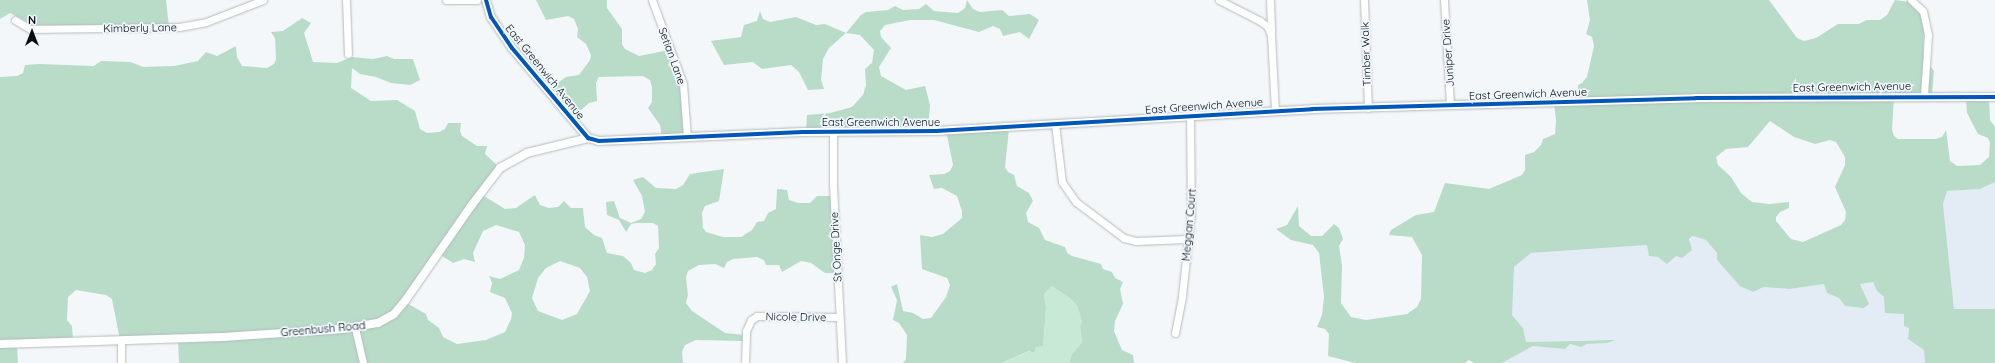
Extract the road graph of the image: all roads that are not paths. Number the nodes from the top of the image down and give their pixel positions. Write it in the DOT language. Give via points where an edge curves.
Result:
graph roads {
  1 [pos="263,0"];
  2 [pos="346,0"];
  3 [pos="446,0"];
  4 [pos="477,0"];
  5 [pos="486,0"];
  6 [pos="652,0"];
  7 [pos="1219,0"];
  8 [pos="1270,0"];
  9 [pos="1364,0"];
  10 [pos="1444,0"];
  11 [pos="1911,0"];
  12 [pos="15,20"];
  13 [pos="1272,35"];
  14 [pos="348,54"];
  15 [pos="1924,96"];
  16 [pos="1995,97"];
  17 [pos="1450,105"];
  18 [pos="1368,108"];
  19 [pos="1275,110"];
  20 [pos="1190,115"];
  21 [pos="1055,124"];
  22 [pos="833,131"];
  23 [pos="588,138"];
  24 [pos="687,138"];
  25 [pos="1187,239"];
  26 [pos="839,318"];
  27 [pos="355,328"];
  28 [pos="1175,333"];
  29 [pos="121,342"];
  30 [pos="0,344"];
  31 [pos="121,363"];
  32 [pos="362,363"];
  33 [pos="745,363"];
  34 [pos="842,363"];
  1 -- 12 [label="street, Kimberly Lane" via="212,20 179,28 30,29"];
  2 -- 14 [label="street"];
  3 -- 4 [label="street"];
  5 -- 23 [label="street, East Greenwich Avenue" via="500,34"];
  6 -- 24 [label="street, Setian Lane" via="683,84"];
  7 -- 13 [label="street" via="1260,21 1267,26"];
  8 -- 13 [label="street"];
  9 -- 18 [label="street, Timber Walk"];
  10 -- 17 [label="street, Juniper Drive"];
  11 -- 15 [label="street" via="1923,11 1928,34"];
  13 -- 19 [label="street"];
  15 -- 16 [label="street, East Greenwich Avenue"];
  15 -- 17 [label="street, East Greenwich Avenue"];
  17 -- 18 [label="street, East Greenwich Avenue"];
  18 -- 19 [label="street, East Greenwich Avenue"];
  19 -- 20 [label="street, East Greenwich Avenue"];
  20 -- 21 [label="street, East Greenwich Avenue"];
  20 -- 25 [label="street, Meggan Court" via="1193,190"];
  21 -- 22 [label="street, East Greenwich Avenue" via="936,131"];
  21 -- 25 [label="street" via="1062,182 1076,202 1124,238 1136,241"];
  22 -- 24 [label="street, East Greenwich Avenue"];
  22 -- 26 [label="street, St Onge Drive"];
  23 -- 24 [label="street, East Greenwich Avenue" via="599,141"];
  23 -- 27 [label="street, Greenbush Road" via="527,152 508,161 488,182 394,314 378,323"];
  25 -- 28 [label="street, Meggan Court" via="1182,296"];
  26 -- 33 [label="street, Nicole Drive" via="757,316 751,320 746,331"];
  26 -- 34 [label="street, St Onge Drive"];
  27 -- 29 [label="street, Greenbush Road"];
  27 -- 32 [label="street"];
  29 -- 30 [label="street, Greenbush Road"];
  29 -- 31 [label="street"];
}
